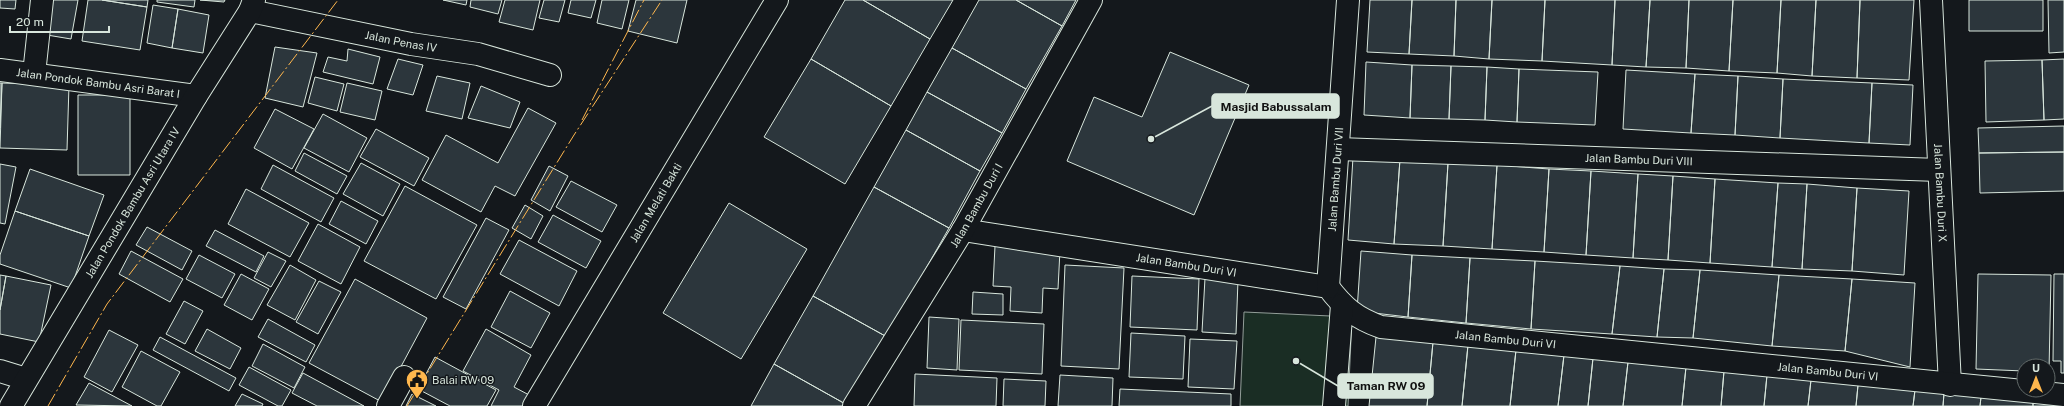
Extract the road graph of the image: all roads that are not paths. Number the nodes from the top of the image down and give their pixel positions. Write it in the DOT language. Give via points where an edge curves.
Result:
graph roads {
  1 [pos="42,0"];
  2 [pos="777,0"];
  3 [pos="1091,0"];
  4 [pos="1348,0"];
  5 [pos="1931,0"];
  6 [pos="252,5"];
  7 [pos="0,70"];
  8 [pos="34,74"];
  9 [pos="550,75"];
  10 [pos="196,96"];
  11 [pos="1338,149"];
  12 [pos="1939,170"];
  13 [pos="963,230"];
  14 [pos="1328,287"];
  15 [pos="1342,305"];
  16 [pos="0,371"];
  17 [pos="404,377"];
  18 [pos="26,379"];
  19 [pos="1950,385"];
  20 [pos="2064,395"];
  21 [pos="10,406"];
  22 [pos="388,406"];
  23 [pos="534,406"];
  24 [pos="854,406"];
  25 [pos="1334,406"];
  1 -- 8 [label="street"];
  2 -- 23 [label="street, Jalan Melati Bakti"];
  3 -- 13 [label="street, Jalan Bambu Duri I"];
  4 -- 11 [label="street, Jalan Bambu Duri VII"];
  5 -- 12 [label="street, Jalan Bambu Duri X"];
  6 -- 9 [label="street, Jalan Penas IV" via="411,44 478,54"];
  6 -- 10 [label="street, Jalan Pondok Bambu Asri Utara IV"];
  7 -- 8 [label="street, Jalan Pondok Bambu Asri Barat I"];
  8 -- 10 [label="street, Jalan Pondok Bambu Asri Barat I"];
  10 -- 18 [label="street, Jalan Pondok Bambu Asri Utara IV"];
  11 -- 12 [label="street, Jalan Bambu Duri VIII"];
  11 -- 14 [label="street, Jalan Bambu Duri VII"];
  12 -- 19 [label="street, Jalan Bambu Duri X"];
  13 -- 14 [label="street, Jalan Bambu Duri VI"];
  13 -- 24 [label="street, Jalan Bambu Duri I"];
  14 -- 15 [label="street, Jalan Bambu Duri VI"];
  15 -- 19 [label="street, Jalan Bambu Duri VI" via="1363,320 1381,327"];
  15 -- 25 [label="street"];
  16 -- 18 [label="street"];
  17 -- 22 [label="street"];
  18 -- 21 [label="street, Jalan Pondok Bambu Asri Utara IV"];
  19 -- 20 [label="street, Jalan Bambu Duri VI"];
}
